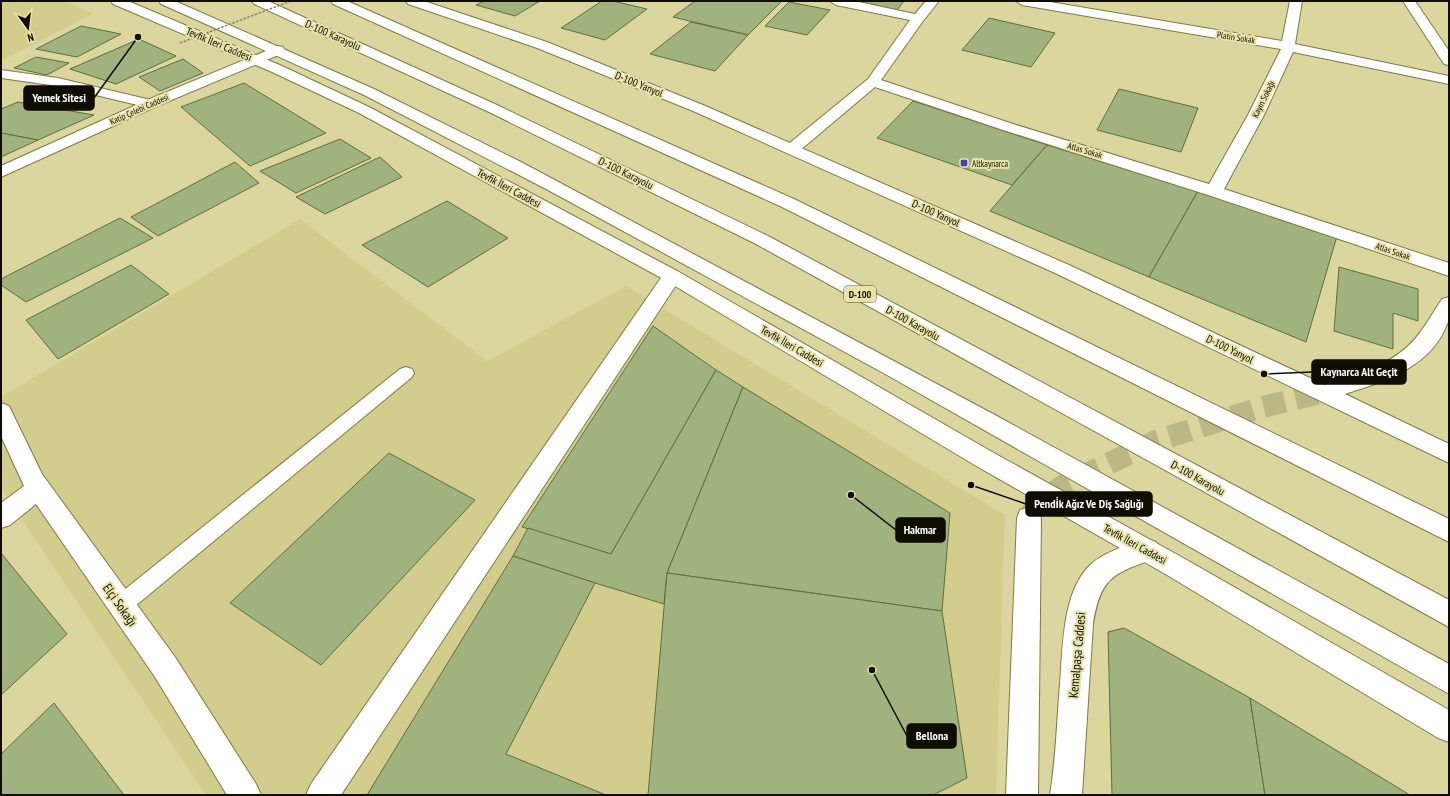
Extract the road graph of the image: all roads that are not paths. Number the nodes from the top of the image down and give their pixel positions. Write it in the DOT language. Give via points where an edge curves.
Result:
graph roads {
  1 [pos="117,1"];
  2 [pos="165,1"];
  3 [pos="258,1"];
  4 [pos="337,1"];
  5 [pos="412,1"];
  6 [pos="836,1"];
  7 [pos="933,1"];
  8 [pos="1022,1"];
  9 [pos="1296,1"];
  10 [pos="1409,1"];
  11 [pos="918,18"];
  12 [pos="1288,47"];
  13 [pos="278,50"];
  14 [pos="256,60"];
  15 [pos="1449,61"];
  16 [pos="1,74"];
  17 [pos="1449,80"];
  18 [pos="873,82"];
  19 [pos="150,104"];
  20 [pos="792,149"];
  21 [pos="1,172"];
  22 [pos="1214,191"];
  23 [pos="1449,270"];
  24 [pos="672,276"];
  25 [pos="1449,304"];
  26 [pos="406,373"];
  27 [pos="1333,390"];
  28 [pos="1,412"];
  29 [pos="1449,454"];
  30 [pos="39,488"];
  31 [pos="1,517"];
  32 [pos="1029,518"];
  33 [pos="1449,531"];
  34 [pos="1147,550"];
  35 [pos="120,605"];
  36 [pos="1449,614"];
  37 [pos="1449,680"];
  38 [pos="1449,727"];
  39 [pos="245,795"];
  40 [pos="322,795"];
  41 [pos="1022,795"];
  42 [pos="1066,795"];
  1 -- 14 [label="main road, Tevfik İleri Caddesi"];
  2 -- 13 [label="main road, Tevfik İleri Caddesi"];
  3 -- 36 [label="main road, D-100 Karayolu / D-100" via="492,108 762,240"];
  4 -- 33 [label="main road" via="788,203"];
  5 -- 20 [label="main road, D-100 Yanyol" via="542,44"];
  6 -- 11 [label="main road"];
  7 -- 11 [label="main road"];
  8 -- 12 [label="main road, Platin Sokak"];
  9 -- 12 [label="main road, Kayın Sokağı"];
  10 -- 15 [label="main road"];
  11 -- 18 [label="main road"];
  12 -- 17 [label="main road, Platin Sokak"];
  12 -- 22 [label="main road, Kayın Sokağı" via="1256,115"];
  13 -- 14 [label="main road, Katip Çelebi Caddesi"];
  13 -- 37 [label="main road, Tevfik İleri Caddesi" via="431,122 780,308 1156,514"];
  14 -- 19 [label="main road, Katip Çelebi Caddesi"];
  14 -- 24 [label="main road, Tevfik İleri Caddesi" via="364,110"];
  16 -- 19 [label="main road" via="58,82"];
  18 -- 20 [label="main road"];
  18 -- 22 [label="main road, Atlas Sokak"];
  19 -- 21 [label="main road, Katip Çelebi Caddesi"];
  20 -- 29 [label="main road, D-100 Yanyol" via="1062,269"];
  22 -- 23 [label="main road, Atlas Sokak"];
  24 -- 34 [label="main road, Tevfik İleri Caddesi" via="986,460"];
  24 -- 40 [label="main road"];
  25 -- 27 [label="main road" via="1424,343 1402,364 1380,375"];
  26 -- 35 [label="lane"];
  28 -- 30 [label="main road, Elçi Sokağı"];
  30 -- 31 [label="main road"];
  30 -- 35 [label="main road, Elçi Sokağı"];
  32 -- 41 [label="main road"];
  34 -- 38 [label="main road, Tevfik İleri Caddesi"];
  34 -- 42 [label="main road, Kemalpaşa Caddesi" via="1111,564 1098,573 1088,586 1079,624"];
  35 -- 39 [label="main road, Elçi Sokağı" via="165,667"];
}
